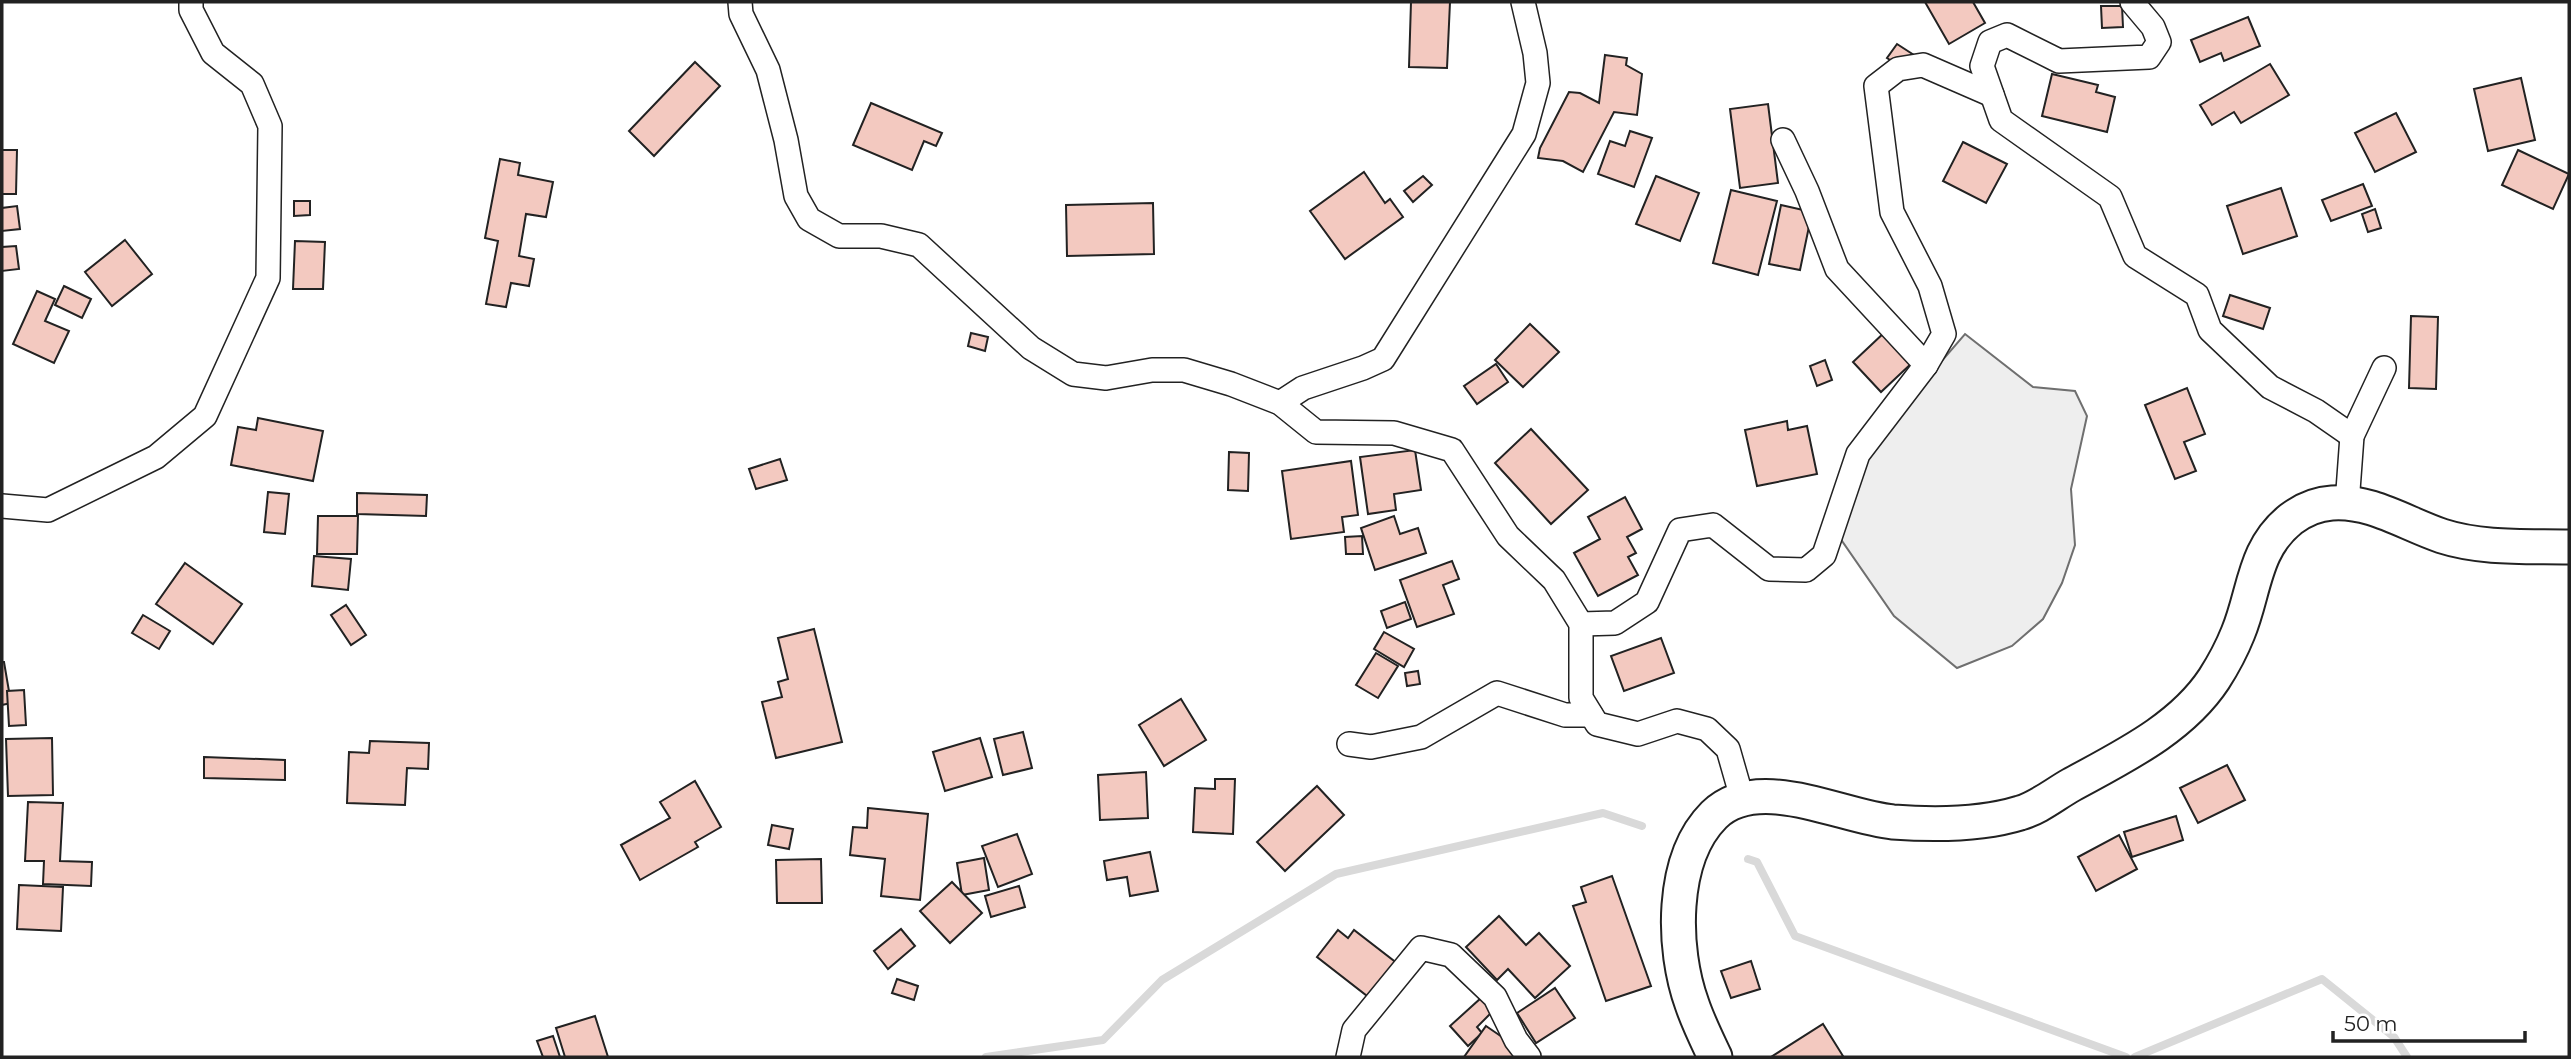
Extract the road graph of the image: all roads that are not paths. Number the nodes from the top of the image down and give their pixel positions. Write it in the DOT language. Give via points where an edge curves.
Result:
graph roads {
  1 [pos="191,2"];
  2 [pos="740,2"];
  3 [pos="1523,2"];
  4 [pos="2132,2"];
  5 [pos="1992,95"];
  6 [pos="1783,140"];
  7 [pos="1926,365"];
  8 [pos="2384,368"];
  9 [pos="1280,403"];
  10 [pos="2352,436"];
  11 [pos="2347,504"];
  12 [pos="2,506"];
  13 [pos="2569,547"];
  14 [pos="1581,624"];
  15 [pos="1591,715"];
  16 [pos="1349,744"];
  17 [pos="1742,798"];
  18 [pos="1348,1057"];
  19 [pos="1529,1057"];
  20 [pos="1715,1057"];
  1 -- 12 [label="street" via="213,53 252,84 270,126 268,278 205,416 156,457 48,510"];
  2 -- 9 [label="street" via="740,14 768,70 796,196 809,219 839,236 881,236 919,245 1031,348 1073,374 1106,378 1184,370"];
  3 -- 9 [label="street" via="1538,83 1524,134 1383,359 1303,388"];
  4 -- 5 [label="street" via="2159,42 2148,57 2059,61 2007,35 1990,41 1982,66"];
  5 -- 7 [label="street" via="1923,65 1898,69 1876,86 1892,212 1930,286 1944,334"];
  5 -- 10 [label="street" via="2001,120 2110,197 2135,256 2197,295 2210,330 2270,387"];
  6 -- 7 [label="street" via="1837,269"];
  7 -- 14 [label="street" via="1858,454 1824,555 1807,570 1769,569 1713,525 1680,530 1647,602 1615,623"];
  8 -- 10 [label="street"];
  9 -- 14 [label="street" via="1315,432 1394,433 1452,450 1508,536 1554,580"];
  10 -- 11 [label="street"];
  11 -- 13 [label="main road" via="2367,506 2444,537 2497,545"];
  11 -- 17 [label="main road" via="2303,509 2279,529 2262,553 2238,634 2214,680 2184,714 2140,747 2022,813 1961,823 1890,822 1783,797"];
  14 -- 15 [label="street" via="1581,698"];
  15 -- 16 [label="street" via="1566,715 1497,693 1421,737 1371,747"];
  15 -- 17 [label="street" via="1597,724 1637,734 1677,721 1707,729 1728,749"];
  17 -- 20 [label="main road" via="1715,814 1694,842 1681,886 1678,940 1691,1002"];
  18 -- 19 [label="street" via="1354,1030 1422,948 1451,955 1495,997"];
}
